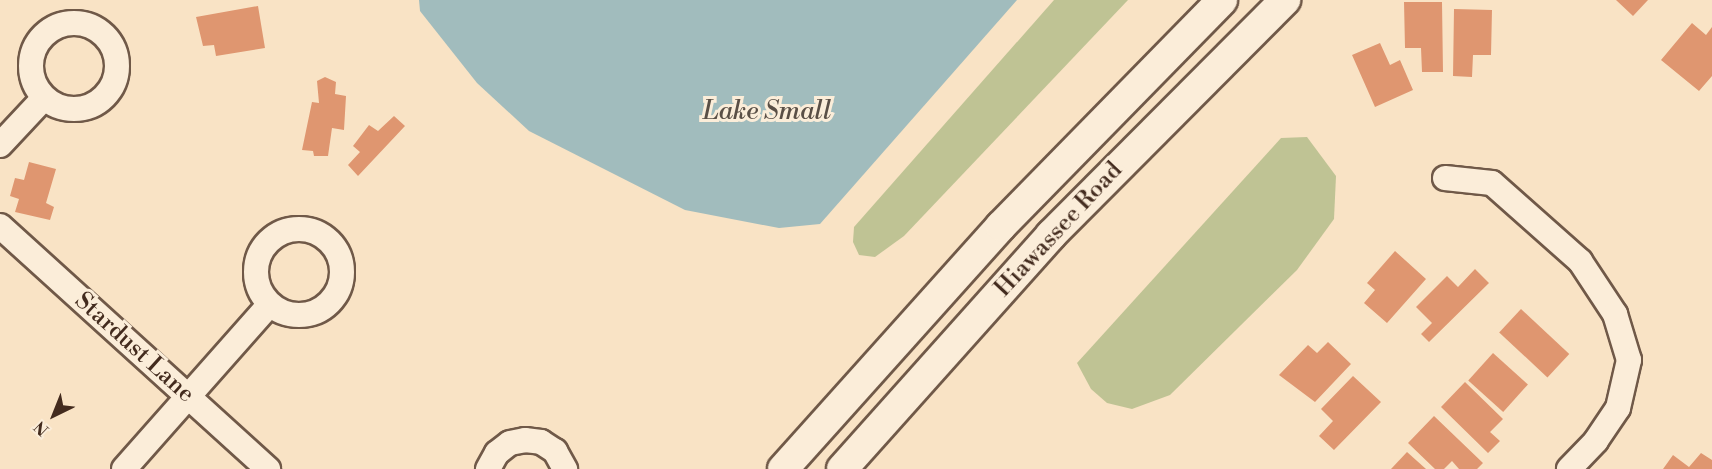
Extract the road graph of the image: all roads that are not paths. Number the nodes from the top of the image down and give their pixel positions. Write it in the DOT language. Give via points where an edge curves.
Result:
graph roads {
  1 [pos="1222,0"];
  2 [pos="1285,0"];
  3 [pos="44,98"];
  4 [pos="0,145"];
  5 [pos="1445,178"];
  6 [pos="0,226"];
  7 [pos="270,304"];
  8 [pos="189,398"];
  9 [pos="124,469"];
  10 [pos="267,469"];
  11 [pos="488,469"];
  12 [pos="565,469"];
  13 [pos="783,469"];
  14 [pos="842,469"];
  15 [pos="1569,469"];
  1 -- 13 [label="street, Hiawassee Road" via="1001,226"];
  2 -- 14 [label="street, Hiawassee Road" via="1051,235"];
  3 -- 4 [label="street"];
  5 -- 15 [label="street" via="1492,183 1580,261 1615,314 1629,360 1618,408 1596,441"];
  6 -- 8 [label="street, Stardust Lane"];
  7 -- 8 [label="street"];
  8 -- 9 [label="street"];
  8 -- 10 [label="street, Stardust Lane"];
  11 -- 12 [label="street" via="497,453 510,443 525,440 541,442 555,451"];
}
